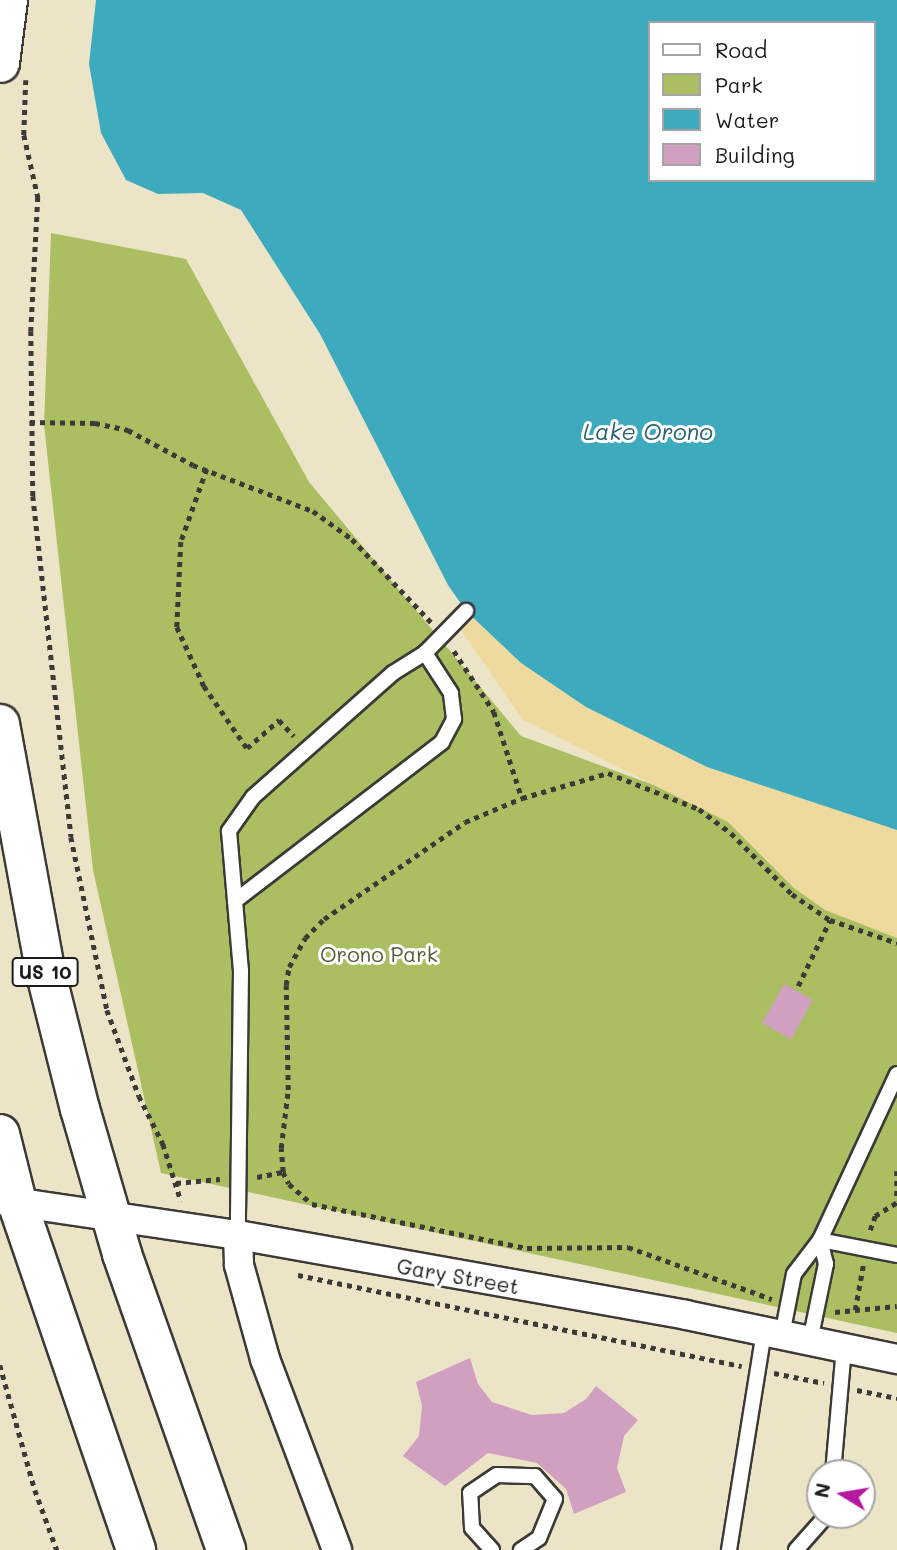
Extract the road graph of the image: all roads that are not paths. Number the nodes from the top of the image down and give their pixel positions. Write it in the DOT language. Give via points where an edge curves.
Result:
graph roads {
  1 [pos="8,0"];
  2 [pos="13,69"];
  3 [pos="466,611"];
  4 [pos="425,653"];
  5 [pos="0,724"];
  6 [pos="235,901"];
  7 [pos="897,1074"];
  8 [pos="0,1134"];
  9 [pos="9,1201"];
  10 [pos="110,1215"];
  11 [pos="238,1236"];
  12 [pos="820,1240"];
  13 [pos="897,1255"];
  14 [pos="773,1333"];
  15 [pos="810,1341"];
  16 [pos="844,1348"];
  17 [pos="897,1359"];
  18 [pos="835,1459"];
  19 [pos="815,1529"];
  20 [pos="136,1550"];
  21 [pos="226,1550"];
  22 [pos="337,1550"];
  23 [pos="492,1550"];
  24 [pos="521,1550"];
  25 [pos="729,1550"];
  26 [pos="796,1550"];
  1 -- 2 [label="highway"];
  3 -- 4 [label="lane"];
  4 -- 6 [label="lane" via="393,673 253,797 229,831"];
  4 -- 6 [label="lane" via="451,694 454,719 442,742"];
  5 -- 10 [label="highway, US 10" via="46,974"];
  6 -- 11 [label="lane" via="241,971"];
  7 -- 12 [label="lane"];
  8 -- 9 [label="highway"];
  9 -- 10 [label="street, Gary Street"];
  9 -- 20 [label="highway"];
  10 -- 11 [label="street, Gary Street"];
  10 -- 21 [label="highway, US 10"];
  11 -- 14 [label="street, Gary Street"];
  11 -- 22 [label="street" via="239,1265 265,1359"];
  12 -- 13 [label="lane"];
  12 -- 14 [label="lane" via="794,1274"];
  12 -- 15 [label="lane" via="826,1264"];
  14 -- 15 [label="street, Gary Street"];
  14 -- 25 [label="lane"];
  15 -- 16 [label="street, Gary Street"];
  16 -- 17 [label="street, Gary Street"];
  16 -- 18 [label="lane"];
  19 -- 26 [label="lane"];
  23 -- 24 [label="lane" via="472,1528 470,1493 496,1475 535,1476 555,1499 539,1538"];
}
